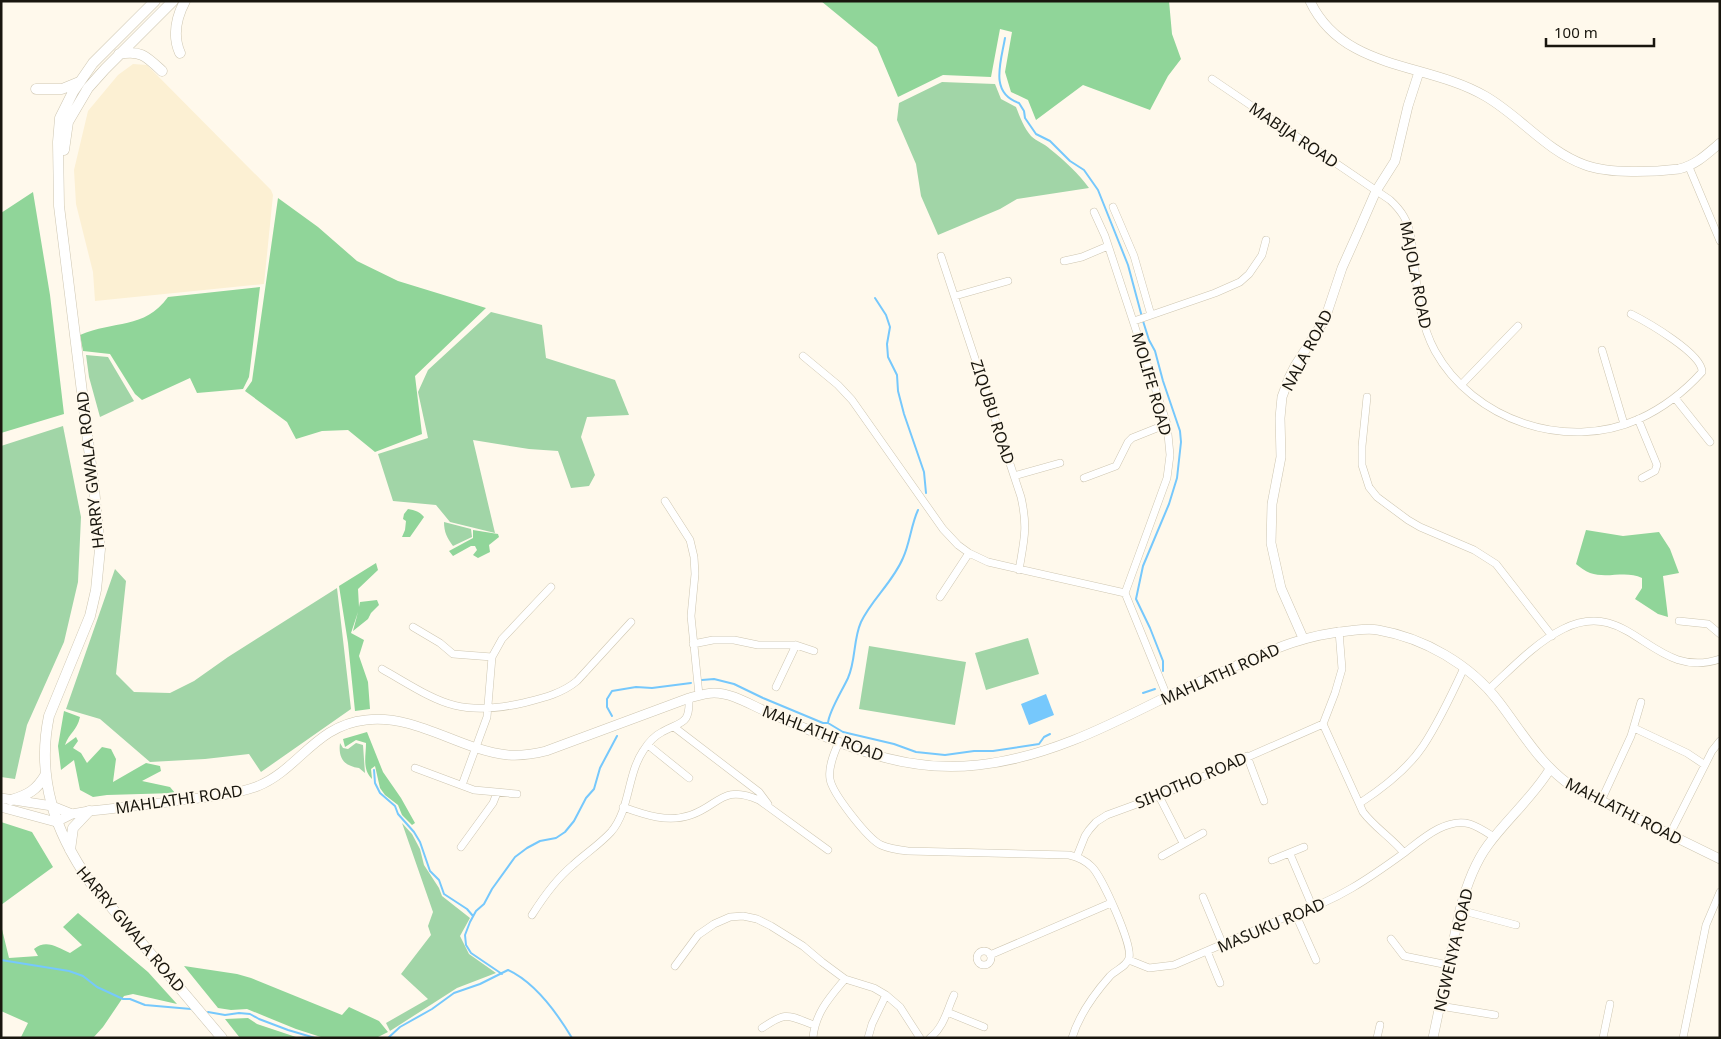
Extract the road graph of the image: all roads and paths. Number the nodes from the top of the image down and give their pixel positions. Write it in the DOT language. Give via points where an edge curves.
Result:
graph roads {
  1 [pos="155,1"];
  2 [pos="173,1"];
  3 [pos="185,1"];
  4 [pos="1310,1"];
  5 [pos="180,53"];
  6 [pos="119,54"];
  7 [pos="162,70"];
  8 [pos="1418,72"];
  9 [pos="1212,79"];
  10 [pos="80,81"];
  11 [pos="36,89"];
  12 [pos="1720,143"];
  13 [pos="59,165"];
  14 [pos="1689,167"];
  15 [pos="1376,191"];
  16 [pos="1113,207"];
  17 [pos="1094,212"];
  18 [pos="1266,240"];
  19 [pos="1720,241"];
  20 [pos="1108,246"];
  21 [pos="941,256"];
  22 [pos="1064,260"];
  23 [pos="1008,281"];
  24 [pos="956,296"];
  25 [pos="1631,314"];
  26 [pos="1150,315"];
  27 [pos="1135,320"];
  28 [pos="1518,326"];
  29 [pos="1602,350"];
  30 [pos="803,356"];
  31 [pos="1461,385"];
  32 [pos="1367,397"];
  33 [pos="1675,398"];
  34 [pos="1638,419"];
  35 [pos="1167,424"];
  36 [pos="1624,424"];
  37 [pos="1710,442"];
  38 [pos="1060,463"];
  39 [pos="1014,476"];
  40 [pos="1084,478"];
  41 [pos="1642,478"];
  42 [pos="665,501"];
  43 [pos="969,553"];
  44 [pos="1018,570"];
  45 [pos="551,587"];
  46 [pos="1125,593"];
  47 [pos="940,597"];
  48 [pos="1679,621"];
  49 [pos="631,622"];
  50 [pos="413,628"];
  51 [pos="1339,632"];
  52 [pos="1720,634"];
  53 [pos="1552,636"];
  54 [pos="1303,638"];
  55 [pos="693,644"];
  56 [pos="796,645"];
  57 [pos="814,651"];
  58 [pos="492,657"];
  59 [pos="1720,659"];
  60 [pos="1464,668"];
  61 [pos="382,669"];
  62 [pos="776,688"];
  63 [pos="1488,690"];
  64 [pos="699,695"];
  65 [pos="1167,696"];
  66 [pos="689,698"];
  67 [pos="1641,702"];
  68 [pos="489,708"];
  69 [pos="1323,724"];
  70 [pos="674,727"];
  71 [pos="1634,728"];
  72 [pos="1720,741"];
  73 [pos="839,742"];
  74 [pos="648,744"];
  75 [pos="476,747"];
  76 [pos="1247,756"];
  77 [pos="1705,765"];
  78 [pos="415,768"];
  79 [pos="1550,769"];
  80 [pos="46,774"];
  81 [pos="689,778"];
  82 [pos="462,786"];
  83 [pos="497,793"];
  84 [pos="517,794"];
  85 [pos="1159,796"];
  86 [pos="6,799"];
  87 [pos="1601,800"];
  88 [pos="1264,801"];
  89 [pos="1360,804"];
  90 [pos="52,806"];
  91 [pos="1,807"];
  92 [pos="623,807"];
  93 [pos="770,807"];
  94 [pos="89,811"];
  95 [pos="72,814"];
  96 [pos="56,822"];
  97 [pos="1203,833"];
  98 [pos="1670,834"];
  99 [pos="1494,837"];
  100 [pos="1183,843"];
  101 [pos="462,847"];
  102 [pos="1304,848"];
  103 [pos="828,850"];
  104 [pos="70,852"];
  105 [pos="1404,853"];
  106 [pos="1290,854"];
  107 [pos="1077,856"];
  108 [pos="1162,856"];
  109 [pos="1720,859"];
  110 [pos="1272,860"];
  111 [pos="1720,892"];
  112 [pos="1203,896"];
  113 [pos="1112,903"];
  114 [pos="1313,908"];
  115 [pos="1460,910"];
  116 [pos="1296,913"];
  117 [pos="532,915"];
  118 [pos="1516,925"];
  119 [pos="1391,939"];
  120 [pos="1223,945"];
  121 [pos="1207,951"];
  122 [pos="990,955"];
  123 [pos="1129,960"];
  124 [pos="1316,960"];
  125 [pos="1448,965"];
  126 [pos="675,966"];
  127 [pos="845,979"];
  128 [pos="1220,983"];
  129 [pos="886,995"];
  130 [pos="954,995"];
  131 [pos="1610,1004"];
  132 [pos="1440,1006"];
  133 [pos="947,1012"];
  134 [pos="1495,1015"];
  135 [pos="814,1025"];
  136 [pos="1380,1025"];
  137 [pos="984,1027"];
  138 [pos="762,1028"];
  139 [pos="1074,1037"];
  140 [pos="222,1038"];
  141 [pos="813,1038"];
  142 [pos="868,1038"];
  143 [pos="920,1038"];
  144 [pos="930,1038"];
  145 [pos="1377,1038"];
  146 [pos="1433,1038"];
  147 [pos="1603,1038"];
  148 [pos="1683,1038"];
  1 -- 10 [label="main road"];
  2 -- 6 [label="main road"];
  3 -- 5 [label="main road" via="176,28"];
  4 -- 8 [label="street" via="1332,32 1350,46 1373,58"];
  6 -- 7 [label="main road" via="140,53"];
  6 -- 13 [label="main road" via="97,77 68,122"];
  8 -- 14 [label="street" via="1469,88 1486,97 1546,144 1583,165 1595,169 1644,171"];
  8 -- 15 [label="street, NALA ROAD" via="1395,160"];
  9 -- 15 [label="street, MABIJA ROAD"];
  10 -- 11 [label="main road" via="62,89"];
  10 -- 13 [label="main road" via="60,118"];
  12 -- 14 [label="street"];
  13 -- 80 [label="main road, HARRY GWALA ROAD" via="59,206 100,549 90,616 50,716 45,751"];
  14 -- 19 [label="street"];
  15 -- 31 [label="street, MAJOLA ROAD" via="1405,216 1424,327 1441,360"];
  15 -- 54 [label="street, NALA ROAD" via="1342,268 1328,314 1289,378 1280,408 1281,457 1272,504 1271,543 1281,588"];
  16 -- 26 [label="street" via="1134,256"];
  17 -- 20 [label="street, MOLIFE ROAD"];
  18 -- 26 [label="street" via="1262,254 1240,282"];
  20 -- 22 [label="street"];
  20 -- 27 [label="street, MOLIFE ROAD"];
  21 -- 24 [label="street, ZIQUBU ROAD"];
  23 -- 24 [label="street"];
  24 -- 39 [label="street, ZIQUBU ROAD"];
  25 -- 33 [label="street, MAJOLA ROAD" via="1675,340 1701,366 1702,372"];
  26 -- 27 [label="street"];
  27 -- 35 [label="street, MOLIFE ROAD"];
  28 -- 31 [label="street"];
  29 -- 36 [label="street"];
  30 -- 43 [label="street" via="852,400 943,528"];
  31 -- 36 [label="street, MAJOLA ROAD" via="1482,403 1527,425 1573,431"];
  32 -- 53 [label="street" via="1362,465 1369,487 1377,497 1420,528 1474,550 1496,564"];
  33 -- 34 [label="street, MAJOLA ROAD"];
  33 -- 37 [label="street"];
  34 -- 36 [label="street, MAJOLA ROAD"];
  34 -- 41 [label="street" via="1657,467 1655,472"];
  35 -- 40 [label="street" via="1132,438 1116,466"];
  35 -- 46 [label="street, MOLIFE ROAD" via="1170,455 1167,478"];
  38 -- 39 [label="street"];
  39 -- 44 [label="street, ZIQUBU ROAD" via="1026,526"];
  42 -- 55 [label="street" via="690,540 694,557"];
  43 -- 44 [label="street"];
  43 -- 47 [label="street"];
  44 -- 46 [label="street"];
  45 -- 58 [label="street" via="502,639"];
  46 -- 65 [label="street"];
  48 -- 52 [label="street" via="1708,624"];
  49 -- 68 [label="street" via="576,681 561,692 533,701"];
  50 -- 58 [label="street" via="453,654"];
  51 -- 54 [label="street, MAHLATHI ROAD"];
  51 -- 60 [label="street, MAHLATHI ROAD" via="1366,629 1395,634 1430,646"];
  51 -- 69 [label="street" via="1341,675"];
  53 -- 59 [label="street" via="1587,621 1606,622 1623,628 1675,660 1699,664"];
  53 -- 63 [label="street"];
  54 -- 65 [label="street, MAHLATHI ROAD"];
  55 -- 56 [label="street" via="725,640 758,645"];
  55 -- 64 [label="street"];
  56 -- 57 [label="street"];
  56 -- 62 [label="street"];
  58 -- 68 [label="street"];
  60 -- 63 [label="street, MAHLATHI ROAD"];
  60 -- 89 [label="street" via="1422,747 1400,771"];
  61 -- 68 [label="street" via="442,702 458,707"];
  63 -- 79 [label="street, MAHLATHI ROAD"];
  64 -- 66 [label="street, MAHLATHI ROAD"];
  64 -- 73 [label="street, MAHLATHI ROAD" via="714,693 740,699"];
  65 -- 73 [label="street, MAHLATHI ROAD" via="1052,748 1017,759 977,766 918,764 865,752"];
  66 -- 70 [label="street" via="688,715"];
  66 -- 75 [label="street, MAHLATHI ROAD" via="546,751 510,756"];
  67 -- 71 [label="street"];
  68 -- 75 [label="street"];
  69 -- 76 [label="street, SIHOTHO ROAD"];
  69 -- 89 [label="street"];
  70 -- 74 [label="street" via="656,735"];
  70 -- 93 [label="street" via="759,792"];
  71 -- 77 [label="street"];
  71 -- 87 [label="street"];
  72 -- 77 [label="street"];
  73 -- 107 [label="street" via="830,771 831,783 864,830 881,845 908,851"];
  74 -- 81 [label="street"];
  74 -- 92 [label="street" via="636,763"];
  75 -- 82 [label="street"];
  75 -- 94 [label="street, MAHLATHI ROAD" via="410,723 364,720 316,741 278,774 249,789"];
  76 -- 85 [label="street, SIHOTHO ROAD"];
  76 -- 88 [label="street"];
  77 -- 98 [label="street"];
  78 -- 82 [label="street"];
  79 -- 87 [label="street, MAHLATHI ROAD" via="1573,787"];
  79 -- 99 [label="street, NGWENYA ROAD"];
  80 -- 86 [label="main road" via="31,793"];
  80 -- 90 [label="main road, HARRY GWALA ROAD"];
  82 -- 83 [label="street"];
  83 -- 84 [label="street"];
  83 -- 101 [label="street"];
  85 -- 100 [label="street"];
  85 -- 107 [label="street, SIHOTHO ROAD" via="1096,822 1085,836"];
  86 -- 90 [label="street"];
  87 -- 98 [label="street, MAHLATHI ROAD"];
  89 -- 105 [label="street" via="1370,822"];
  90 -- 95 [label="street"];
  90 -- 96 [label="main road, HARRY GWALA ROAD"];
  91 -- 96 [label="street"];
  92 -- 93 [label="street" via="649,816 674,818 692,815 720,797 741,794"];
  92 -- 117 [label="street" via="611,832 564,873"];
  93 -- 103 [label="street"];
  94 -- 95 [label="street, MAHLATHI ROAD"];
  94 -- 104 [label="main road" via="72,828"];
  95 -- 96 [label="street, MAHLATHI ROAD"];
  96 -- 104 [label="main road, HARRY GWALA ROAD"];
  97 -- 100 [label="street"];
  98 -- 109 [label="street, MAHLATHI ROAD"];
  99 -- 105 [label="street, MASUKU ROAD" via="1468,823 1456,823 1426,836"];
  99 -- 115 [label="street, NGWENYA ROAD" via="1474,868"];
  100 -- 108 [label="street"];
  102 -- 106 [label="street"];
  104 -- 140 [label="main road, HARRY GWALA ROAD" via="90,882"];
  105 -- 114 [label="street, MASUKU ROAD" via="1386,867"];
  106 -- 110 [label="street"];
  106 -- 114 [label="street"];
  107 -- 113 [label="street" via="1097,873"];
  111 -- 148 [label="street" via="1706,925"];
  112 -- 120 [label="street"];
  113 -- 122 [label="street"];
  113 -- 123 [label="street" via="1127,940"];
  114 -- 116 [label="street, MASUKU ROAD"];
  115 -- 118 [label="street"];
  115 -- 125 [label="street, NGWENYA ROAD"];
  116 -- 120 [label="street, MASUKU ROAD"];
  116 -- 124 [label="street"];
  119 -- 125 [label="street" via="1404,956"];
  120 -- 121 [label="street, MASUKU ROAD"];
  121 -- 123 [label="street, MASUKU ROAD" via="1174,965 1160,967 1149,968"];
  121 -- 128 [label="street"];
  123 -- 139 [label="street" via="1110,976 1082,1013"];
  125 -- 132 [label="street, NGWENYA ROAD"];
  126 -- 127 [label="street" via="704,930 730,917 743,916 776,929"];
  127 -- 129 [label="street"];
  127 -- 135 [label="street" via="826,1002"];
  129 -- 142 [label="street"];
  129 -- 143 [label="street" via="900,1007"];
  130 -- 133 [label="street"];
  131 -- 147 [label="street"];
  132 -- 134 [label="street"];
  132 -- 146 [label="street, NGWENYA ROAD"];
  133 -- 137 [label="street"];
  133 -- 144 [label="street" via="940,1028"];
  135 -- 138 [label="street" via="783,1016"];
  135 -- 141 [label="street"];
  136 -- 145 [label="street"];
}
